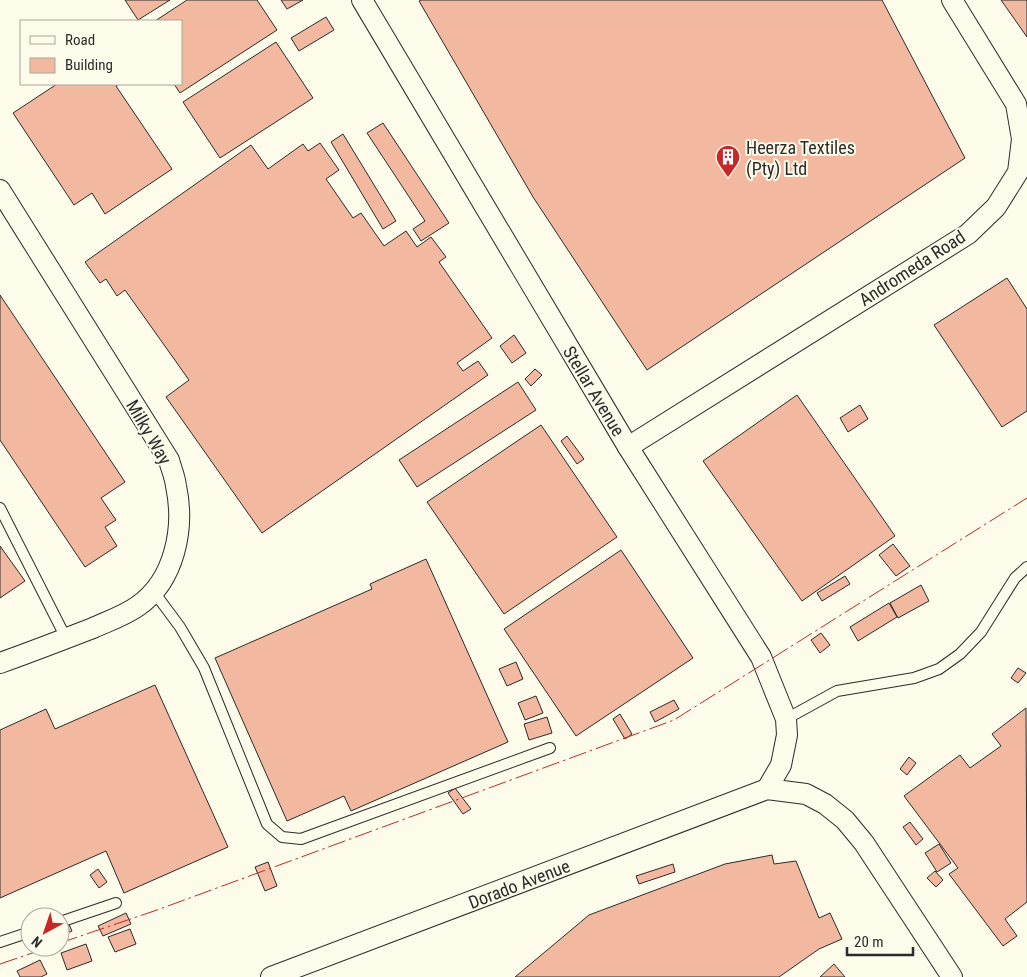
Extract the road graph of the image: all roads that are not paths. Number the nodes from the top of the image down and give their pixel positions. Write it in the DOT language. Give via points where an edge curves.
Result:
graph roads {
  1 [pos="362,0"];
  2 [pos="952,0"];
  3 [pos="0,190"];
  4 [pos="628,447"];
  5 [pos="0,508"];
  6 [pos="1027,567"];
  7 [pos="154,592"];
  8 [pos="66,638"];
  9 [pos="0,663"];
  10 [pos="786,719"];
  11 [pos="550,748"];
  12 [pos="767,789"];
  13 [pos="116,903"];
  14 [pos="70,919"];
  15 [pos="20,935"];
  16 [pos="0,942"];
  17 [pos="271,977"];
  18 [pos="952,977"];
  1 -- 4 [label="street, Stellar Avenue"];
  2 -- 4 [label="street, Andromeda Road" via="1016,104 1022,139 1018,172 996,207 968,234"];
  3 -- 7 [label="street, Milky Way" via="169,460 176,486 179,532 174,554"];
  4 -- 10 [label="street, Stellar Avenue" via="761,657"];
  5 -- 8 [label="lane"];
  6 -- 10 [label="lane" via="1015,578 981,632 939,670 914,678 836,691"];
  7 -- 8 [label="street, Milky Way" via="119,616"];
  7 -- 11 [label="lane" via="204,668 267,824 282,837 301,839"];
  8 -- 9 [label="street, Milky Way"];
  10 -- 12 [label="street, Stellar Avenue" via="787,735 781,764"];
  12 -- 17 [label="street, Dorado Avenue"];
  12 -- 18 [label="street" via="806,794 845,820 864,843"];
  13 -- 14 [label="lane"];
  15 -- 16 [label="lane"];
}
